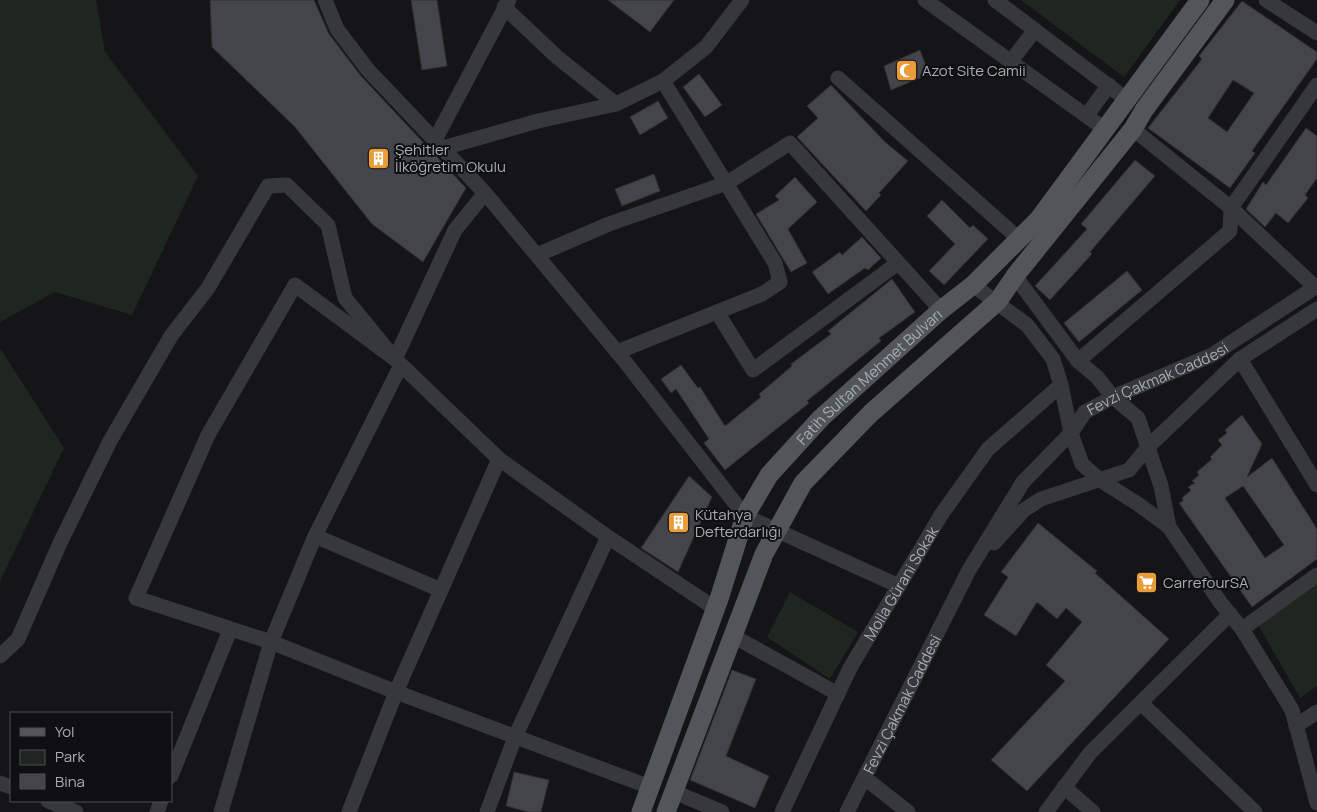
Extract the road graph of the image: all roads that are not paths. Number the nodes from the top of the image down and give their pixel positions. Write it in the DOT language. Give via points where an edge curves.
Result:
graph roads {
  1 [pos="325,0"];
  2 [pos="742,0"];
  3 [pos="925,0"];
  4 [pos="995,0"];
  5 [pos="1200,0"];
  6 [pos="1225,0"];
  7 [pos="1266,0"];
  8 [pos="507,3"];
  9 [pos="1035,30"];
  10 [pos="1317,33"];
  11 [pos="1011,61"];
  12 [pos="838,78"];
  13 [pos="663,81"];
  14 [pos="1109,85"];
  15 [pos="1317,86"];
  16 [pos="1126,99"];
  17 [pos="616,104"];
  18 [pos="1144,110"];
  19 [pos="1087,115"];
  20 [pos="1106,130"];
  21 [pos="1127,136"];
  22 [pos="439,144"];
  23 [pos="727,183"];
  24 [pos="484,193"];
  25 [pos="1231,208"];
  26 [pos="1019,239"];
  27 [pos="537,255"];
  28 [pos="898,263"];
  29 [pos="1015,276"];
  30 [pos="973,285"];
  31 [pos="1316,286"];
  32 [pos="998,301"];
  33 [pos="1317,309"];
  34 [pos="941,310"];
  35 [pos="717,312"];
  36 [pos="617,352"];
  37 [pos="1240,359"];
  38 [pos="1078,361"];
  39 [pos="398,362"];
  40 [pos="1062,385"];
  41 [pos="1113,397"];
  42 [pos="1071,433"];
  43 [pos="1149,446"];
  44 [pos="499,459"];
  45 [pos="1100,480"];
  46 [pos="1317,485"];
  47 [pos="745,516"];
  48 [pos="1169,527"];
  49 [pos="777,530"];
  50 [pos="316,536"];
  51 [pos="608,538"];
  52 [pos="969,570"];
  53 [pos="1317,575"];
  54 [pos="899,586"];
  55 [pos="441,590"];
  56 [pos="716,609"];
  57 [pos="1230,614"];
  58 [pos="1242,629"];
  59 [pos="230,630"];
  60 [pos="733,636"];
  61 [pos="271,642"];
  62 [pos="0,656"];
  63 [pos="396,692"];
  64 [pos="838,694"];
  65 [pos="1141,703"];
  66 [pos="1317,712"];
  67 [pos="1296,726"];
  68 [pos="515,737"];
  69 [pos="172,774"];
  70 [pos="866,779"];
  71 [pos="650,787"];
  72 [pos="1064,787"];
  73 [pos="674,792"];
  74 [pos="50,802"];
  75 [pos="1317,803"];
  76 [pos="72,811"];
  77 [pos="221,812"];
  78 [pos="349,812"];
  79 [pos="487,812"];
  80 [pos="641,812"];
  81 [pos="666,812"];
  82 [pos="722,812"];
  83 [pos="782,812"];
  84 [pos="848,812"];
  85 [pos="908,812"];
  86 [pos="1046,812"];
  87 [pos="1093,812"];
  88 [pos="1255,812"];
  1 -- 22 [label="street" via="337,29 368,70"];
  2 -- 13 [label="street" via="706,47"];
  3 -- 11 [label="street"];
  4 -- 9 [label="street"];
  5 -- 16 [label="main road, Fatih Sultan Mehmet Bulvarı"];
  6 -- 18 [label="main road, Fatih Sultan Mehmet Bulvarı"];
  7 -- 10 [label="street"];
  8 -- 17 [label="street" via="557,58"];
  8 -- 22 [label="street"];
  9 -- 11 [label="street"];
  9 -- 14 [label="street"];
  11 -- 19 [label="street"];
  12 -- 26 [label="street"];
  13 -- 17 [label="street"];
  13 -- 23 [label="street"];
  14 -- 16 [label="street"];
  14 -- 19 [label="street"];
  15 -- 25 [label="street"];
  16 -- 18 [label="main road"];
  16 -- 20 [label="main road, Fatih Sultan Mehmet Bulvarı"];
  17 -- 22 [label="street"];
  18 -- 21 [label="main road, Fatih Sultan Mehmet Bulvarı"];
  19 -- 20 [label="street"];
  20 -- 21 [label="main road"];
  20 -- 26 [label="main road, Fatih Sultan Mehmet Bulvarı" via="1039,219"];
  21 -- 25 [label="street"];
  21 -- 29 [label="main road, Fatih Sultan Mehmet Bulvarı"];
  22 -- 24 [label="street"];
  23 -- 27 [label="street" via="608,224"];
  23 -- 28 [label="street" via="790,143"];
  23 -- 35 [label="street" via="775,263 780,282 762,294"];
  24 -- 27 [label="street"];
  24 -- 39 [label="street" via="455,230"];
  25 -- 31 [label="street"];
  25 -- 38 [label="street" via="1230,231"];
  26 -- 30 [label="main road, Fatih Sultan Mehmet Bulvarı"];
  27 -- 36 [label="street"];
  28 -- 34 [label="street"];
  28 -- 35 [label="street" via="753,370"];
  29 -- 32 [label="main road, Fatih Sultan Mehmet Bulvarı"];
  29 -- 38 [label="street"];
  30 -- 32 [label="street"];
  30 -- 34 [label="main road, Fatih Sultan Mehmet Bulvarı"];
  31 -- 41 [label="street, Fevzi Çakmak Caddesi" via="1212,355"];
  32 -- 40 [label="street" via="1027,325 1053,360"];
  32 -- 49 [label="main road, Fatih Sultan Mehmet Bulvarı" via="871,414 803,483"];
  33 -- 37 [label="street, Fevzi Çakmak Caddesi"];
  34 -- 47 [label="main road, Fatih Sultan Mehmet Bulvarı" via="821,418 769,474"];
  35 -- 36 [label="street"];
  36 -- 47 [label="street"];
  37 -- 43 [label="street, Fevzi Çakmak Caddesi"];
  37 -- 46 [label="street"];
  38 -- 41 [label="street"];
  39 -- 44 [label="street"];
  39 -- 50 [label="street"];
  39 -- 59 [label="street" via="295,285 208,435 136,598"];
  39 -- 62 [label="street" via="345,298 328,225 287,185 268,186 208,288 170,336 110,440 18,640"];
  40 -- 42 [label="street"];
  40 -- 54 [label="street, Molla Gürani Sokak" via="988,449 941,515"];
  41 -- 42 [label="street, Fevzi Çakmak Caddesi" via="1085,412"];
  41 -- 43 [label="street" via="1138,418"];
  42 -- 45 [label="street" via="1082,464"];
  42 -- 52 [label="street, Fevzi Çakmak Caddesi" via="1023,482"];
  43 -- 45 [label="street, Fevzi Çakmak Caddesi" via="1129,470"];
  43 -- 48 [label="street"];
  44 -- 51 [label="street"];
  44 -- 55 [label="street"];
  45 -- 48 [label="street"];
  45 -- 52 [label="street, Fevzi Çakmak Caddesi" via="1063,490 1024,510"];
  47 -- 49 [label="street"];
  47 -- 56 [label="main road, Fatih Sultan Mehmet Bulvarı"];
  48 -- 57 [label="street"];
  49 -- 54 [label="street"];
  49 -- 60 [label="main road, Fatih Sultan Mehmet Bulvarı" via="764,554"];
  50 -- 55 [label="street"];
  50 -- 61 [label="street"];
  51 -- 56 [label="street"];
  51 -- 68 [label="street"];
  52 -- 70 [label="street, Fevzi Çakmak Caddesi"];
  53 -- 58 [label="street"];
  54 -- 64 [label="street, Molla Gürani Sokak"];
  55 -- 63 [label="street"];
  56 -- 71 [label="main road, Fatih Sultan Mehmet Bulvarı"];
  57 -- 58 [label="street"];
  57 -- 65 [label="street"];
  58 -- 67 [label="street" via="1292,710"];
  59 -- 61 [label="street"];
  59 -- 69 [label="street"];
  60 -- 64 [label="street"];
  60 -- 73 [label="main road, Fatih Sultan Mehmet Bulvarı"];
  61 -- 63 [label="street"];
  61 -- 77 [label="street"];
  63 -- 68 [label="street"];
  63 -- 78 [label="street"];
  64 -- 83 [label="street, Molla Gürani Sokak"];
  65 -- 72 [label="street" via="1090,754"];
  65 -- 88 [label="street"];
  66 -- 67 [label="street"];
  67 -- 75 [label="street"];
  68 -- 71 [label="street"];
  68 -- 79 [label="street"];
  70 -- 84 [label="street, Fevzi Çakmak Caddesi"];
  70 -- 85 [label="street"];
  71 -- 80 [label="main road, Fatih Sultan Mehmet Bulvarı"];
  72 -- 86 [label="street"];
  72 -- 87 [label="street"];
  73 -- 81 [label="main road, Fatih Sultan Mehmet Bulvarı"];
  73 -- 82 [label="street"];
  74 -- 76 [label="street"];
}
